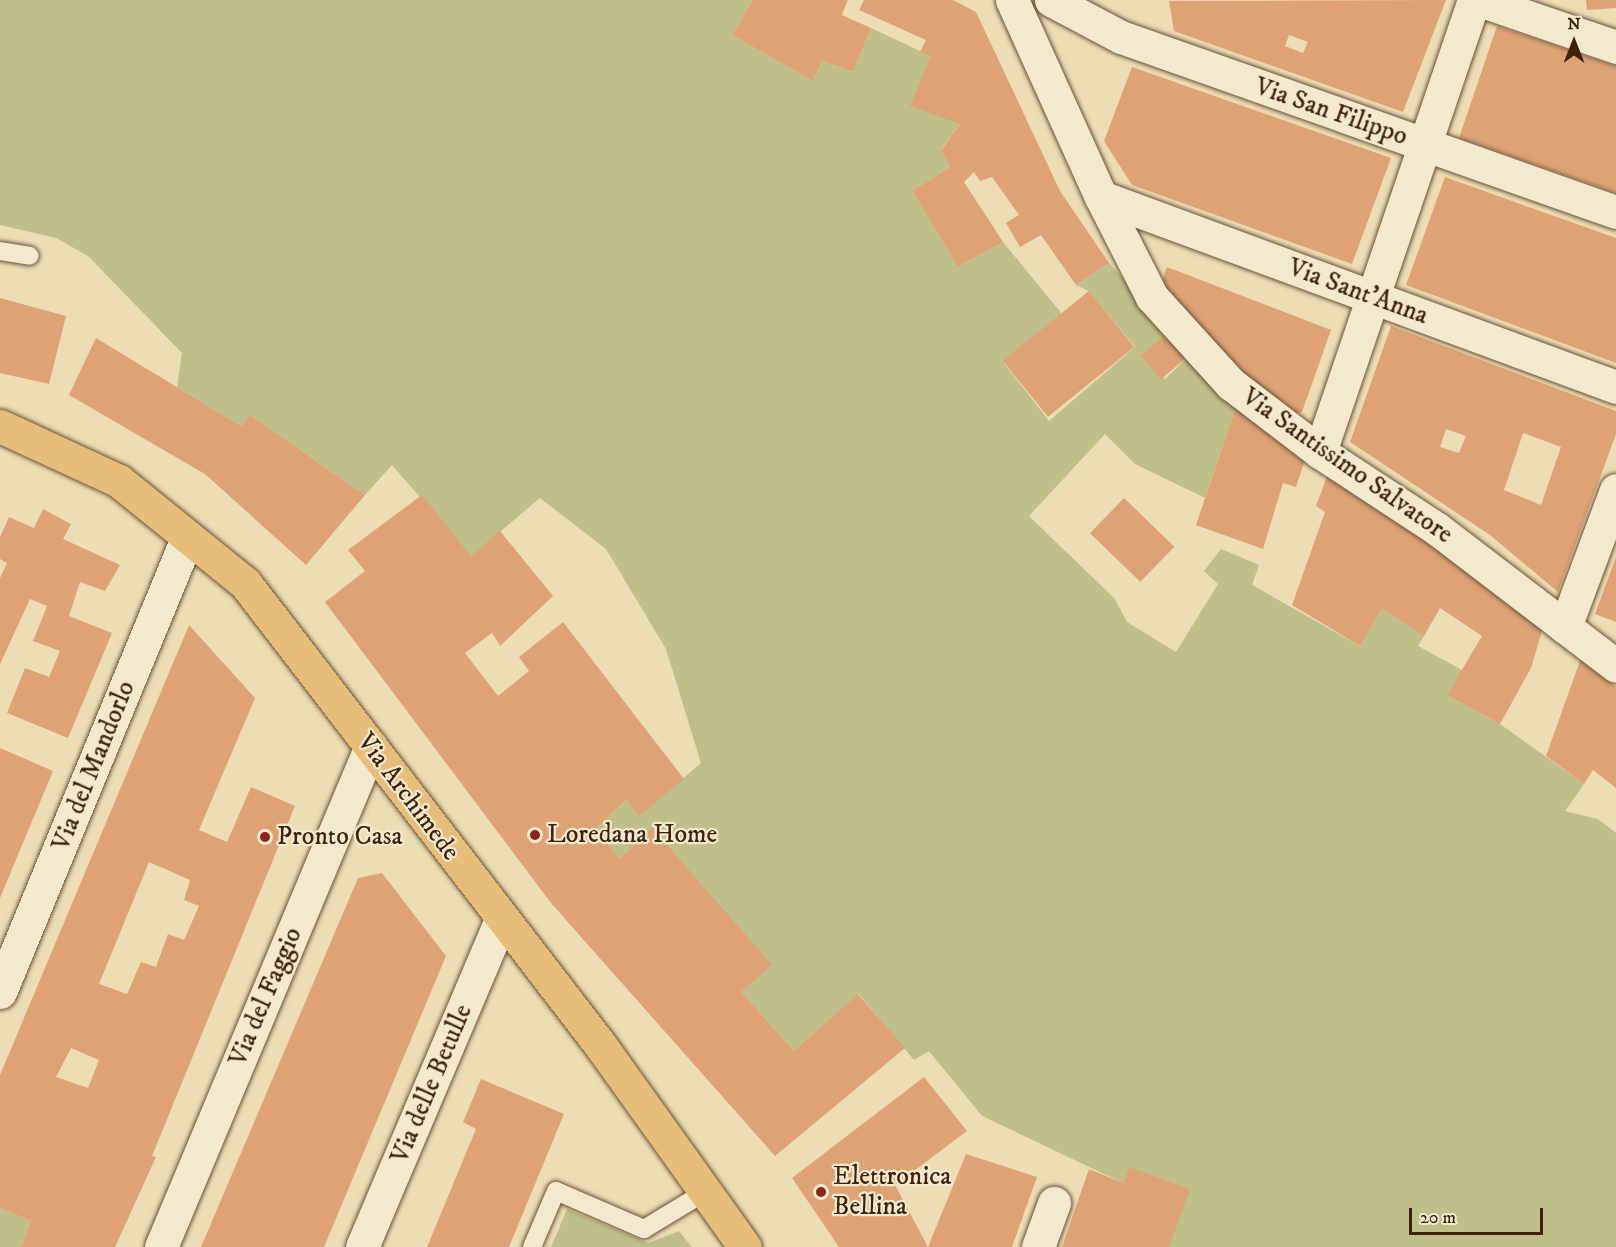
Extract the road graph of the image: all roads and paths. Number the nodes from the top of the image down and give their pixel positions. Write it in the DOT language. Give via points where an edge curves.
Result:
graph roads {
  1 [pos="1012,0"];
  2 [pos="1051,0"];
  3 [pos="1474,0"];
  4 [pos="1479,0"];
  5 [pos="1616,47"];
  6 [pos="1422,144"];
  7 [pos="1101,197"];
  8 [pos="1616,212"];
  9 [pos="0,251"];
  10 [pos="30,256"];
  11 [pos="1372,297"];
  12 [pos="1616,387"];
  13 [pos="0,426"];
  14 [pos="1320,452"];
  15 [pos="1616,490"];
  16 [pos="187,539"];
  17 [pos="1565,627"];
  18 [pos="1616,666"];
  19 [pos="371,746"];
  20 [pos="501,920"];
  21 [pos="0,992"];
  22 [pos="705,1191"];
  23 [pos="1054,1203"];
  24 [pos="161,1247"];
  25 [pos="362,1247"];
  26 [pos="532,1247"];
  27 [pos="745,1247"];
  28 [pos="1038,1247"];
  1 -- 7 [label="street, Via Santissimo Salvatore"];
  2 -- 6 [label="street, Via San Filippo" via="1121,37"];
  3 -- 6 [label="street"];
  4 -- 5 [label="street"];
  6 -- 8 [label="street, Via San Filippo"];
  6 -- 11 [label="street"];
  7 -- 11 [label="street, Via Sant'Anna"];
  7 -- 14 [label="street, Via Santissimo Salvatore" via="1152,297 1232,384"];
  9 -- 10 [label="lane"];
  11 -- 12 [label="street, Via Sant'Anna"];
  11 -- 14 [label="street"];
  13 -- 16 [label="main road, Via Archimede" via="119,481"];
  14 -- 17 [label="street, Via Santissimo Salvatore" via="1437,529"];
  15 -- 17 [label="street"];
  16 -- 19 [label="main road, Via Archimede" via="245,583"];
  16 -- 21 [label="street, Via del Mandorlo"];
  17 -- 18 [label="street, Via Santissimo Salvatore"];
  19 -- 20 [label="main road, Via Archimede"];
  19 -- 24 [label="street, Via del Faggio"];
  20 -- 22 [label="main road, Via Archimede" via="601,1046"];
  20 -- 25 [label="street, Via delle Betulle"];
  22 -- 26 [label="lane" via="644,1229 556,1191"];
  22 -- 27 [label="main road, Via Archimede"];
  23 -- 28 [label="street"];
}
